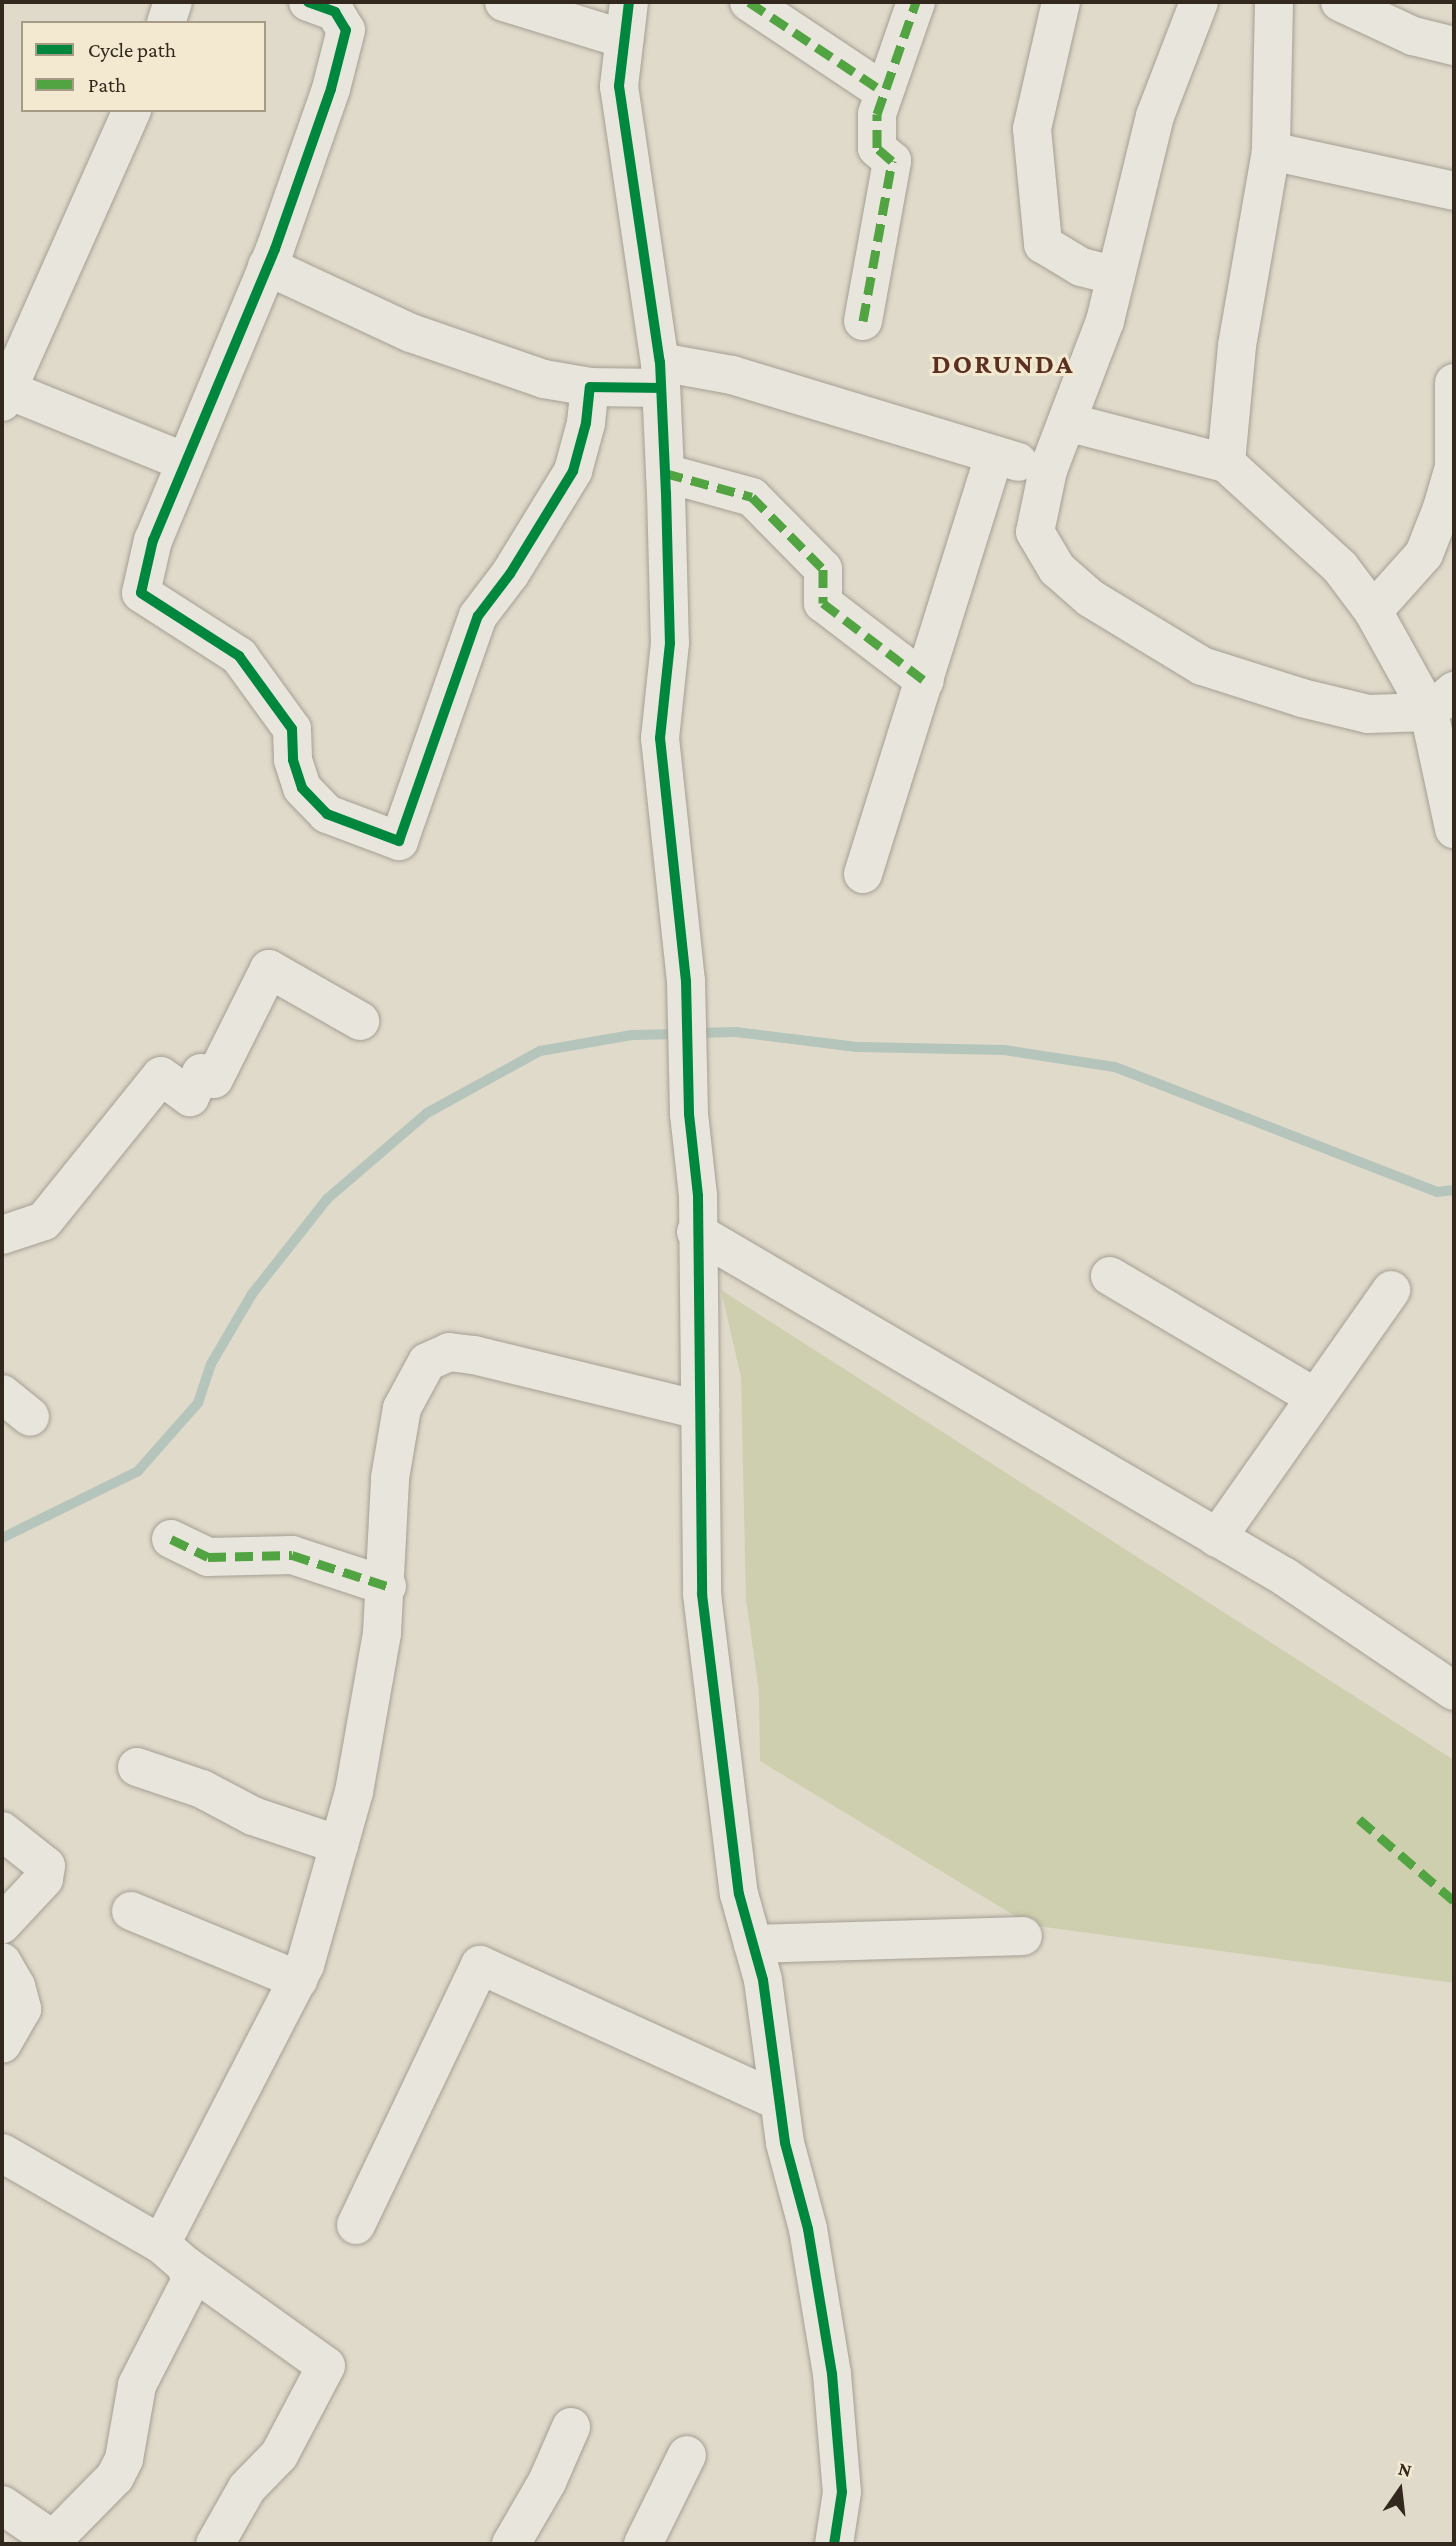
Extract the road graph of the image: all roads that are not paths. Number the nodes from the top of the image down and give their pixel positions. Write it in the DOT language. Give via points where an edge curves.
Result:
graph roads {
  1 [pos="173,2"];
  2 [pos="504,2"];
  3 [pos="629,2"];
  4 [pos="749,2"];
  5 [pos="916,2"];
  6 [pos="1061,2"];
  7 [pos="1199,2"];
  8 [pos="1274,2"];
  9 [pos="1340,2"];
  10 [pos="328,5"];
  11 [pos="167,21"];
  12 [pos="624,39"];
  13 [pos="1454,46"];
  14 [pos="884,92"];
  15 [pos="131,112"];
  16 [pos="1271,151"];
  17 [pos="1454,191"];
  18 [pos="267,266"];
  19 [pos="1116,276"];
  20 [pos="863,321"];
  21 [pos="660,375"];
  22 [pos="1454,386"];
  23 [pos="590,387"];
  24 [pos="5,396"];
  25 [pos="1068,422"];
  26 [pos="994,455"];
  27 [pos="185,463"];
  28 [pos="1226,463"];
  29 [pos="1048,470"];
  30 [pos="665,473"];
  31 [pos="1373,611"];
  32 [pos="925,681"];
  33 [pos="1442,702"];
  34 [pos="1454,829"];
  35 [pos="863,874"];
  36 [pos="360,1021"];
  37 [pos="696,1232"];
  38 [pos="2,1235"];
  39 [pos="1110,1276"];
  40 [pos="1391,1290"];
  41 [pos="1315,1397"];
  42 [pos="700,1410"];
  43 [pos="1217,1538"];
  44 [pos="171,1539"];
  45 [pos="387,1586"];
  46 [pos="1454,1691"];
  47 [pos="137,1767"];
  48 [pos="2,1831"];
  49 [pos="339,1845"];
  50 [pos="131,1911"];
  51 [pos="2,1924"];
  52 [pos="1023,1936"];
  53 [pos="753,1944"];
  54 [pos="2,1962"];
  55 [pos="298,1980"];
  56 [pos="2,2044"];
  57 [pos="778,2102"];
  58 [pos="2,2153"];
  59 [pos="356,2225"];
  60 [pos="173,2254"];
  61 [pos="571,2427"];
  62 [pos="687,2455"];
  63 [pos="2,2505"];
  64 [pos="56,2542"];
  65 [pos="215,2544"];
  66 [pos="512,2544"];
  67 [pos="643,2544"];
  68 [pos="834,2544"];
  1 -- 11 [label="street"];
  2 -- 12 [label="street"];
  3 -- 12 [label="street"];
  4 -- 14 [label="street"];
  5 -- 14 [label="street"];
  6 -- 19 [label="street" via="1032,130 1043,244 1081,267"];
  7 -- 19 [label="street" via="1155,116"];
  8 -- 16 [label="street"];
  9 -- 13 [label="street" via="1413,36"];
  10 -- 18 [label="street" via="346,30 331,89"];
  12 -- 21 [label="street" via="619,86"];
  14 -- 20 [label="street" via="877,114 877,148 892,161"];
  15 -- 24 [label="street"];
  16 -- 17 [label="street"];
  16 -- 28 [label="street" via="1237,346"];
  18 -- 23 [label="street" via="411,333 544,379"];
  18 -- 27 [label="street"];
  19 -- 25 [label="street" via="1105,321"];
  21 -- 23 [label="street"];
  21 -- 26 [label="street" via="732,375"];
  21 -- 30 [label="street"];
  22 -- 31 [label="street" via="1454,467 1442,508 1424,554"];
  23 -- 27 [label="street" via="573,471 510,574 478,616 398,841 327,814 302,788 293,760 292,730 239,656 141,593 153,540"];
  24 -- 27 [label="street"];
  25 -- 28 [label="street"];
  25 -- 29 [label="street"];
  26 -- 29 [label="street"];
  26 -- 32 [label="street"];
  28 -- 31 [label="street" via="1340,567"];
  29 -- 33 [label="street" via="1035,532 1058,569 1124,620 1202,666 1368,714"];
  30 -- 32 [label="street" via="752,497 823,569 823,604"];
  30 -- 37 [label="street" via="670,643 660,738 685,981 689,1114 698,1196"];
  31 -- 33 [label="street"];
  32 -- 35 [label="street"];
  33 -- 34 [label="street"];
  36 -- 38 [label="street" via="269,969 214,1079 201,1073 190,1097 161,1076 44,1221"];
  37 -- 42 [label="street"];
  37 -- 43 [label="street"];
  39 -- 41 [label="street"];
  40 -- 41 [label="street"];
  41 -- 43 [label="street"];
  42 -- 45 [label="street" via="474,1355 449,1352 427,1362 402,1408 390,1478"];
  42 -- 53 [label="street" via="702,1594 739,1894"];
  43 -- 46 [label="street"];
  44 -- 45 [label="street" via="208,1557 292,1555"];
  45 -- 49 [label="street" via="359,1766"];
  47 -- 49 [label="street" via="202,1789 253,1816"];
  48 -- 51 [label="street" via="46,1866 44,1879"];
  49 -- 55 [label="street"];
  50 -- 55 [label="street"];
  52 -- 53 [label="street"];
  53 -- 57 [label="street" via="763,1980"];
  54 -- 56 [label="street" via="16,1986 22,2010"];
  55 -- 60 [label="street"];
  57 -- 59 [label="street" via="480,1965"];
  57 -- 68 [label="street" via="807,2229 840,2434 842,2492"];
  58 -- 60 [label="street"];
  60 -- 64 [label="street" via="191,2280 137,2385 124,2459 115,2477"];
  60 -- 65 [label="street" via="326,2366 278,2455 247,2488"];
  61 -- 66 [label="street"];
  62 -- 67 [label="street"];
  63 -- 64 [label="street"];
}
